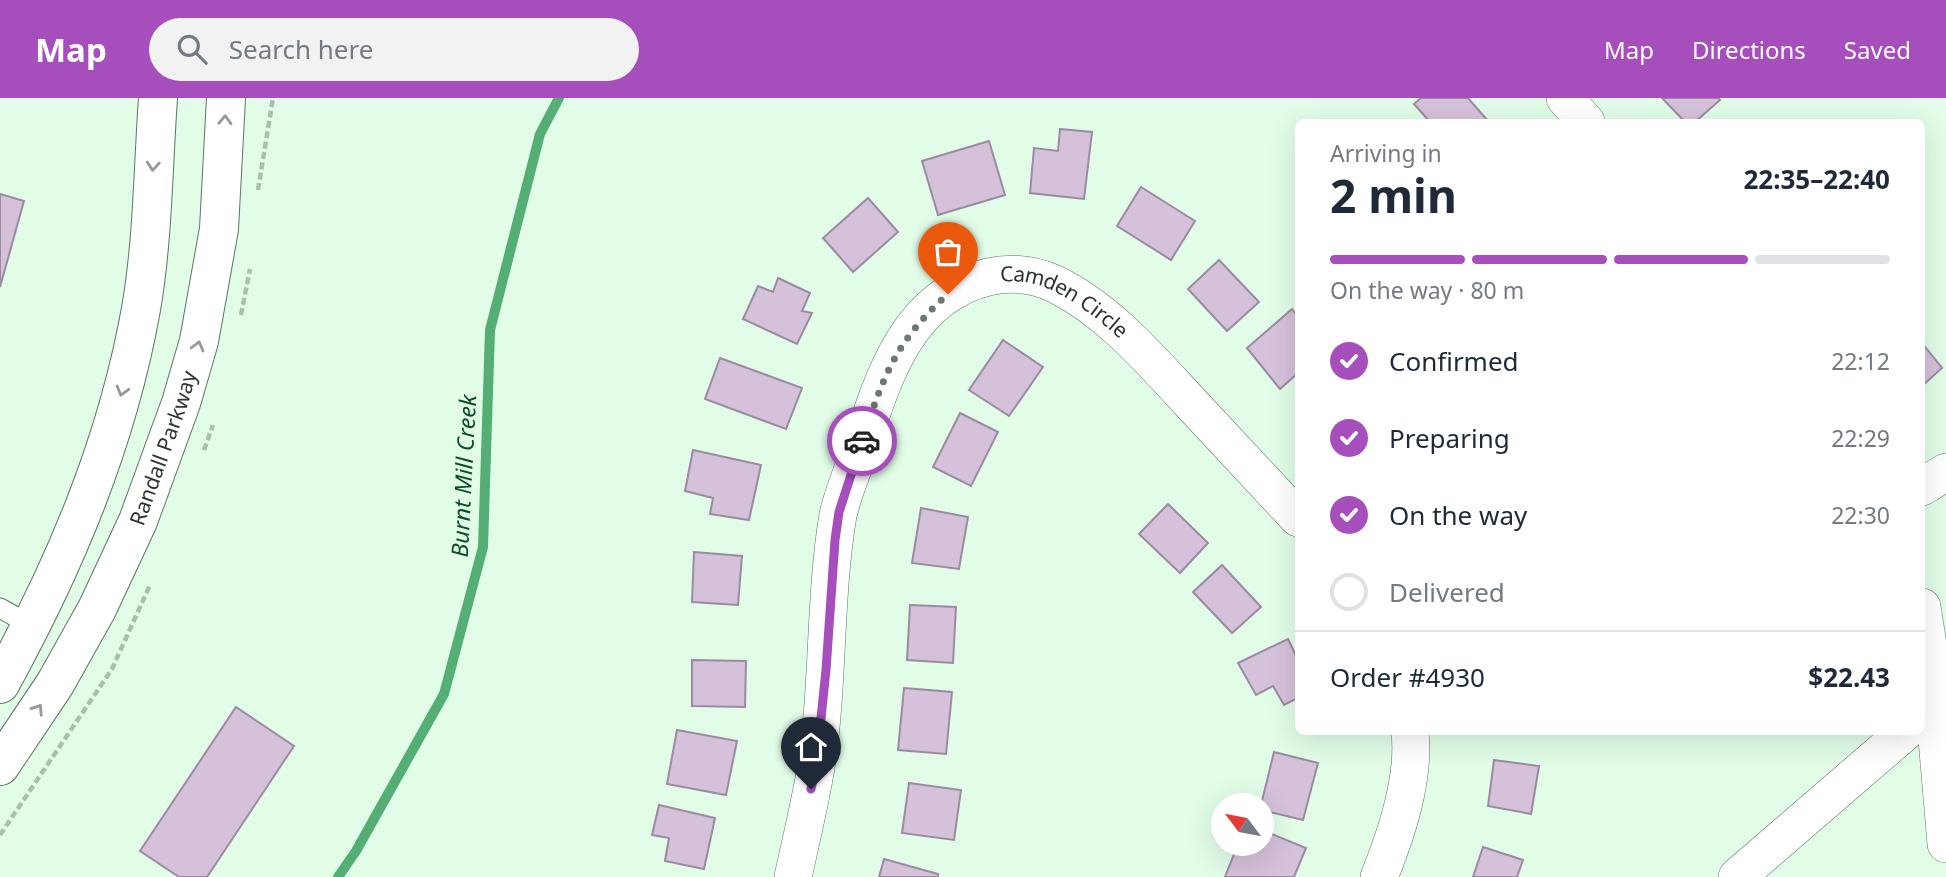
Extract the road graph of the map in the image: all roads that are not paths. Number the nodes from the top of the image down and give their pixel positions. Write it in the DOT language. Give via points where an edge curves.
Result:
graph roads {
  1 [pos="158,98"];
  2 [pos="226,98"];
  3 [pos="1565,98"];
  4 [pos="1583,119"];
  5 [pos="1946,472"];
  6 [pos="1925,485"];
  7 [pos="1295,515"];
  8 [pos="16,617"];
  9 [pos="1925,626"];
  10 [pos="0,684"];
  11 [pos="1927,711"];
  12 [pos="1410,735"];
  13 [pos="1902,735"];
  14 [pos="0,766"];
  15 [pos="1946,844"];
  16 [pos="793,877"];
  17 [pos="1380,877"];
  18 [pos="1737,877"];
  1 -- 8 [label="main road, one-way" via="144,282 128,368 88,501 59,572"];
  14 -- 2 [label="main road, Randall Parkway, one-way" via="55,684 97,609 138,521 181,403 199,341 219,229"];
  3 -- 4 [label="street"];
  5 -- 6 [label="street"];
  7 -- 16 [label="street, Camden Circle" via="1136,344 1085,302 1039,277 1021,274 966,282 948,294 908,335 883,379 839,512 816,766"];
  8 -- 10 [label="main road"];
  9 -- 11 [label="street" via="1930,657"];
  11 -- 15 [label="street"];
  12 -- 17 [label="street" via="1408,778"];
  13 -- 18 [label="street"];
}
